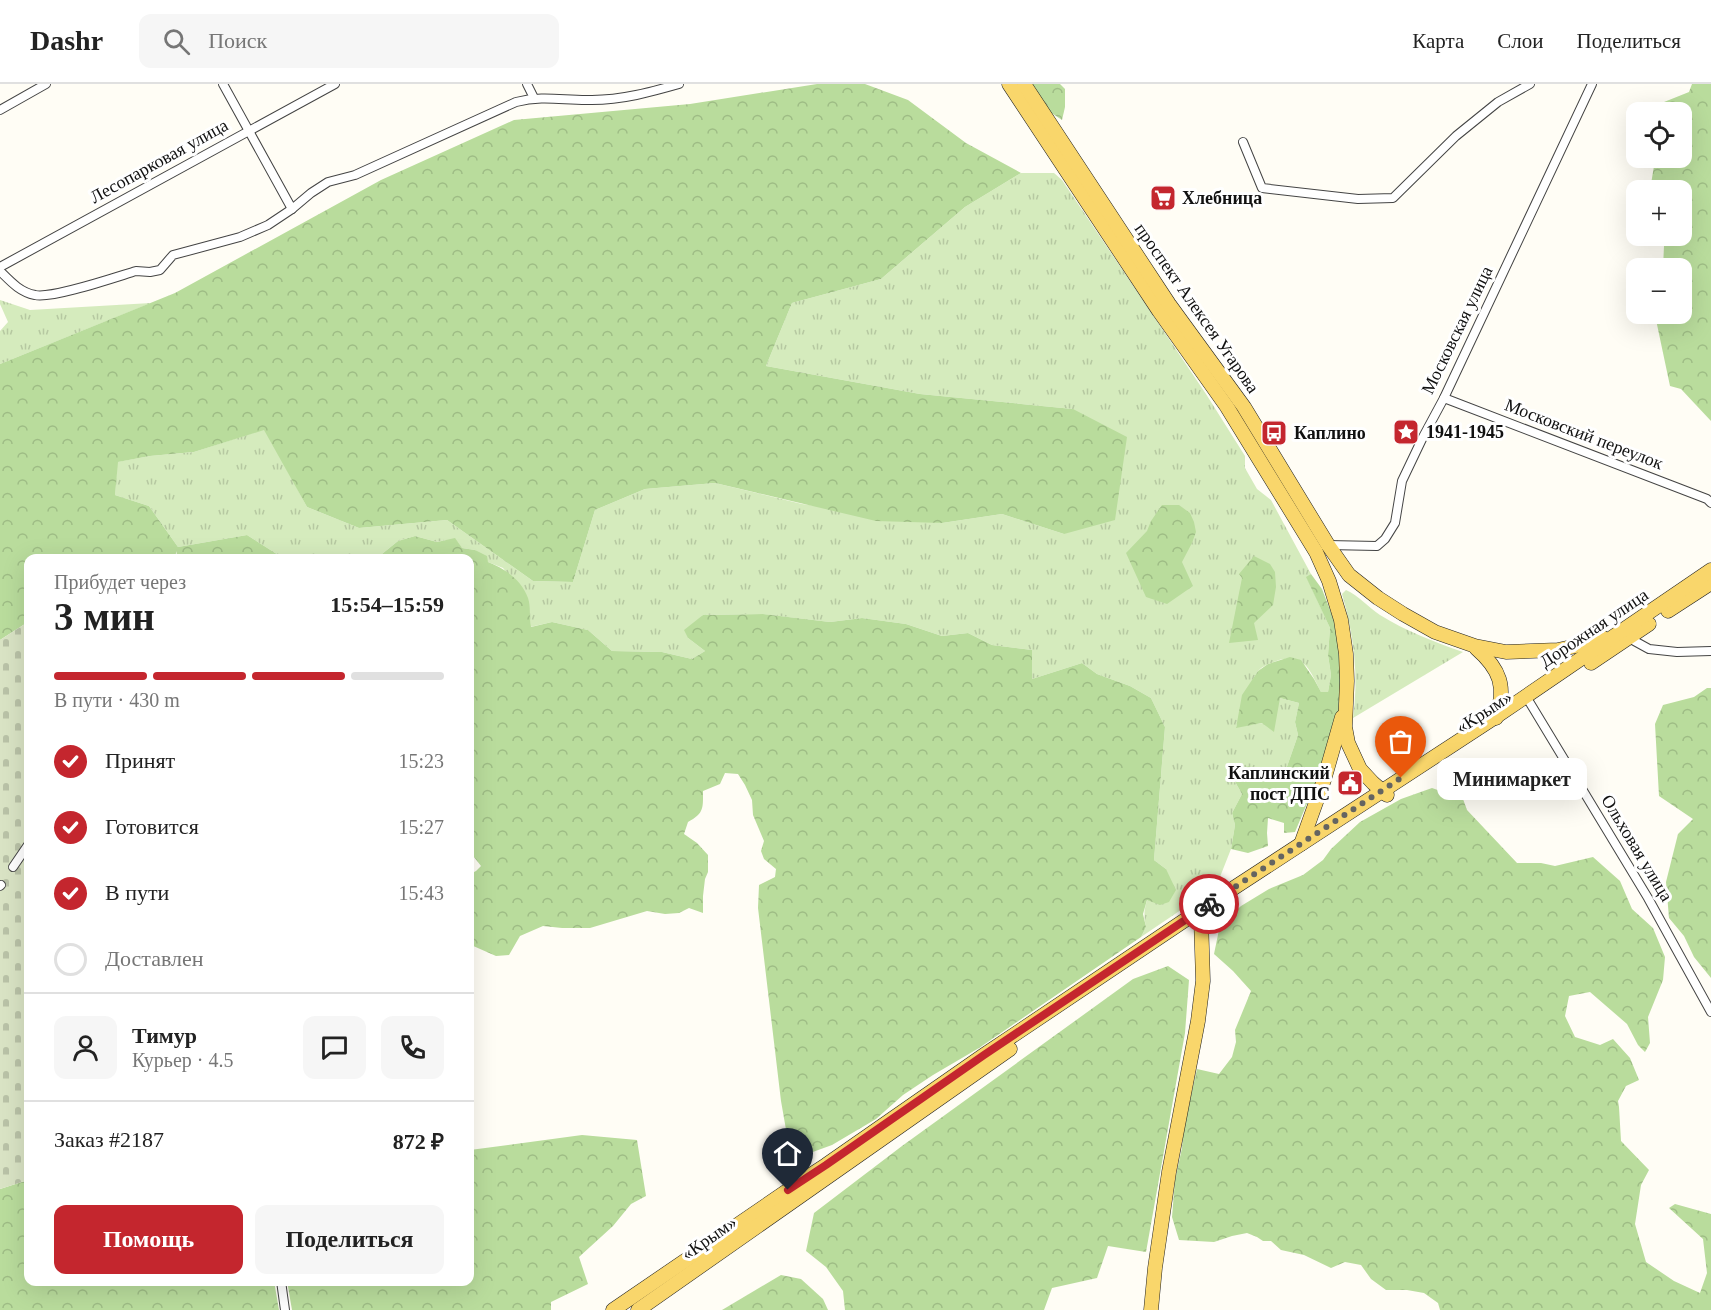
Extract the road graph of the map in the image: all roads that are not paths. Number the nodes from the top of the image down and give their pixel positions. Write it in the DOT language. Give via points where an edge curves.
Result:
graph roads {
  1 [pos="46,84"];
  2 [pos="223,84"];
  3 [pos="335,84"];
  4 [pos="527,84"];
  5 [pos="680,84"];
  6 [pos="1009,84"];
  7 [pos="1024,84"];
  8 [pos="1530,84"];
  9 [pos="1592,84"];
  10 [pos="534,98"];
  11 [pos="0,110"];
  12 [pos="249,131"];
  13 [pos="1243,142"];
  14 [pos="292,209"];
  15 [pos="0,269"];
  16 [pos="1164,307"];
  17 [pos="1444,398"];
  18 [pos="1711,503"];
  19 [pos="1322,548"];
  20 [pos="1711,570"];
  21 [pos="1711,583"];
  22 [pos="1666,612"];
  23 [pos="1644,617"];
  24 [pos="1629,638"];
  25 [pos="1475,646"];
  26 [pos="1711,651"];
  27 [pos="1530,703"];
  28 [pos="1346,704"];
  29 [pos="1497,716"];
  30 [pos="1489,730"];
  31 [pos="1385,793"];
  32 [pos="1302,844"];
  33 [pos="24,851"];
  34 [pos="13,867"];
  35 [pos="1199,915"];
  36 [pos="1711,1012"];
  37 [pos="281,1286"];
  38 [pos="285,1310"];
  39 [pos="614,1310"];
  40 [pos="639,1310"];
  41 [pos="1151,1310"];
  1 -- 11 [label="street"];
  2 -- 12 [label="street"];
  3 -- 12 [label="street, Лесопарковая улица"];
  4 -- 10 [label="street"];
  5 -- 10 [label="street" via="636,96 592,100"];
  6 -- 16 [label="main road, проспект Алексея Угарова"];
  7 -- 16 [label="main road, проспект Алексея Угарова"];
  8 -- 13 [label="street" via="1498,102 1456,136 1393,198 1358,199 1262,188"];
  9 -- 17 [label="street, Московская улица"];
  10 -- 14 [label="street" via="516,102 355,175 328,182"];
  12 -- 14 [label="street"];
  12 -- 15 [label="street, Лесопарковая улица"];
  14 -- 15 [label="street" via="240,237 173,255 160,270 136,271 51,295 36,296 18,289"];
  16 -- 19 [label="main road, проспект Алексея Угарова"];
  17 -- 18 [label="street, Московский переулок"];
  17 -- 19 [label="street, Московская улица" via="1402,481 1395,523 1385,539 1377,546"];
  19 -- 25 [label="main road" via="1378,598 1435,632"];
  19 -- 28 [label="main road, проспект Алексея Угарова" via="1341,620"];
  20 -- 23 [label="main road, Дорожная улица"];
  21 -- 22 [label="main road, Дорожная улица"];
  22 -- 24 [label="main road, «Крым»"];
  23 -- 25 [label="main road" via="1589,643 1558,650 1506,652"];
  23 -- 29 [label="main road, Дорожная улица"];
  24 -- 26 [label="street" via="1649,649"];
  24 -- 27 [label="main road, «Крым»"];
  25 -- 29 [label="main road" via="1495,667 1500,682"];
  27 -- 30 [label="main road, «Крым»"];
  27 -- 36 [label="street, Ольховая улица" via="1648,898"];
  28 -- 31 [label="main road, проспект Алексея Угарова" via="1348,743 1360,769"];
  28 -- 32 [label="main road"];
  29 -- 30 [label="main road"];
  29 -- 31 [label="main road, «Крым»"];
  30 -- 31 [label="main road, «Крым»"];
  31 -- 32 [label="main road, «Крым»"];
  31 -- 35 [label="main road, «Крым»"];
  32 -- 35 [label="main road, «Крым»"];
  33 -- 34 [label="street"];
  35 -- 39 [label="main road, «Крым»" via="984,1055"];
  35 -- 40 [label="main road, «Крым»"];
  35 -- 41 [label="main road" via="1203,981 1169,1172"];
  37 -- 38 [label="street"];
}
